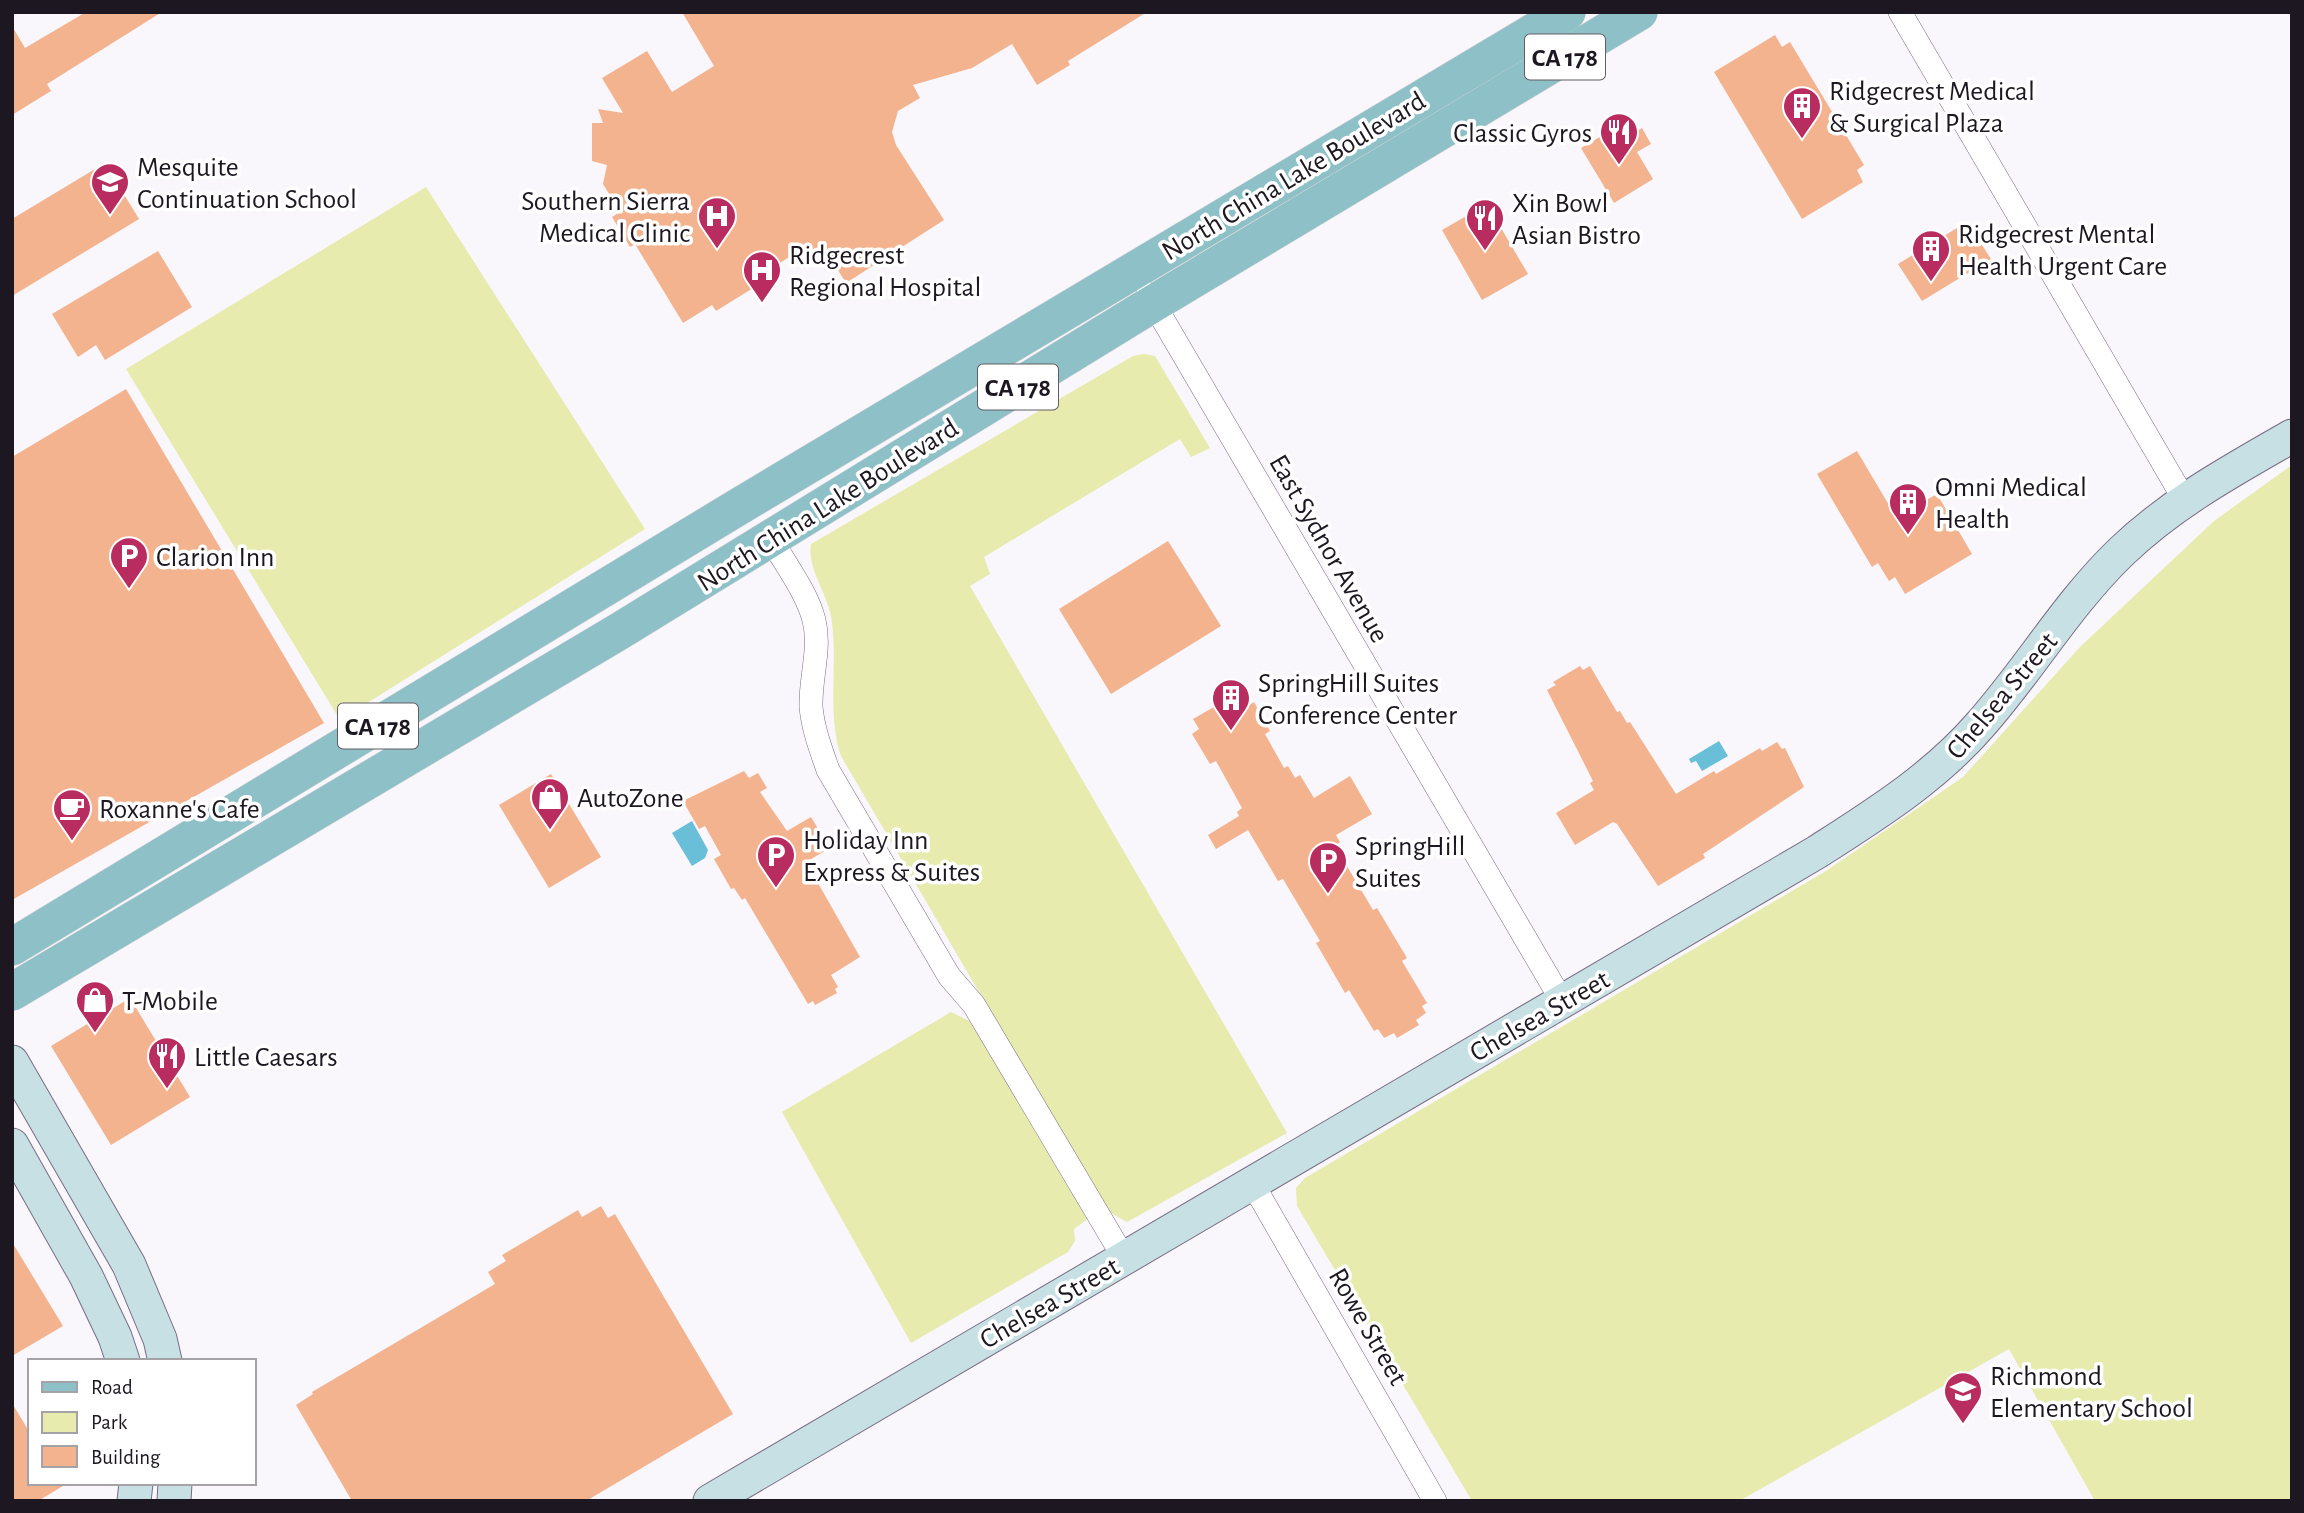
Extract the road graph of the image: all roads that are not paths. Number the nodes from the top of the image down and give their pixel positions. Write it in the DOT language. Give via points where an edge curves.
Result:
graph roads {
  1 [pos="1567,12"];
  2 [pos="1639,12"];
  3 [pos="1900,12"];
  4 [pos="1134,270"];
  5 [pos="1154,303"];
  6 [pos="2292,436"];
  7 [pos="2184,499"];
  8 [pos="743,504"];
  9 [pos="771,538"];
  10 [pos="618,632"];
  11 [pos="12,947"];
  12 [pos="12,992"];
  13 [pos="1562,1001"];
  14 [pos="12,1062"];
  15 [pos="12,1145"];
  16 [pos="1251,1181"];
  17 [pos="1124,1258"];
  18 [pos="122,1359"];
  19 [pos="165,1359"];
  20 [pos="710,1501"];
  21 [pos="1435,1501"];
  1 -- 4 [label="main road, North China Lake Boulevard / CA 178"];
  2 -- 5 [label="main road, North China Lake Boulevard / CA 178"];
  3 -- 7 [label="street"];
  4 -- 5 [label="street, East Sydnor Avenue"];
  4 -- 8 [label="main road, North China Lake Boulevard / CA 178"];
  5 -- 9 [label="main road, North China Lake Boulevard / CA 178"];
  5 -- 13 [label="street, East Sydnor Avenue"];
  6 -- 7 [label="street, Chelsea Street"];
  7 -- 13 [label="street, Chelsea Street" via="2112,562 1980,726 1936,771 1817,852"];
  8 -- 10 [label="main road" via="744,524 739,531 631,604"];
  8 -- 11 [label="main road, North China Lake Boulevard / CA 178"];
  9 -- 10 [label="main road, North China Lake Boulevard / CA 178"];
  9 -- 17 [label="street" via="814,620 817,649 811,706 828,770"];
  10 -- 12 [label="main road, North China Lake Boulevard / CA 178"];
  13 -- 16 [label="street, Chelsea Street"];
  14 -- 19 [label="street" via="129,1265"];
  15 -- 18 [label="street" via="86,1276"];
  16 -- 17 [label="street, Chelsea Street"];
  16 -- 21 [label="street, Rowe Street"];
  17 -- 20 [label="street, Chelsea Street"];
}
